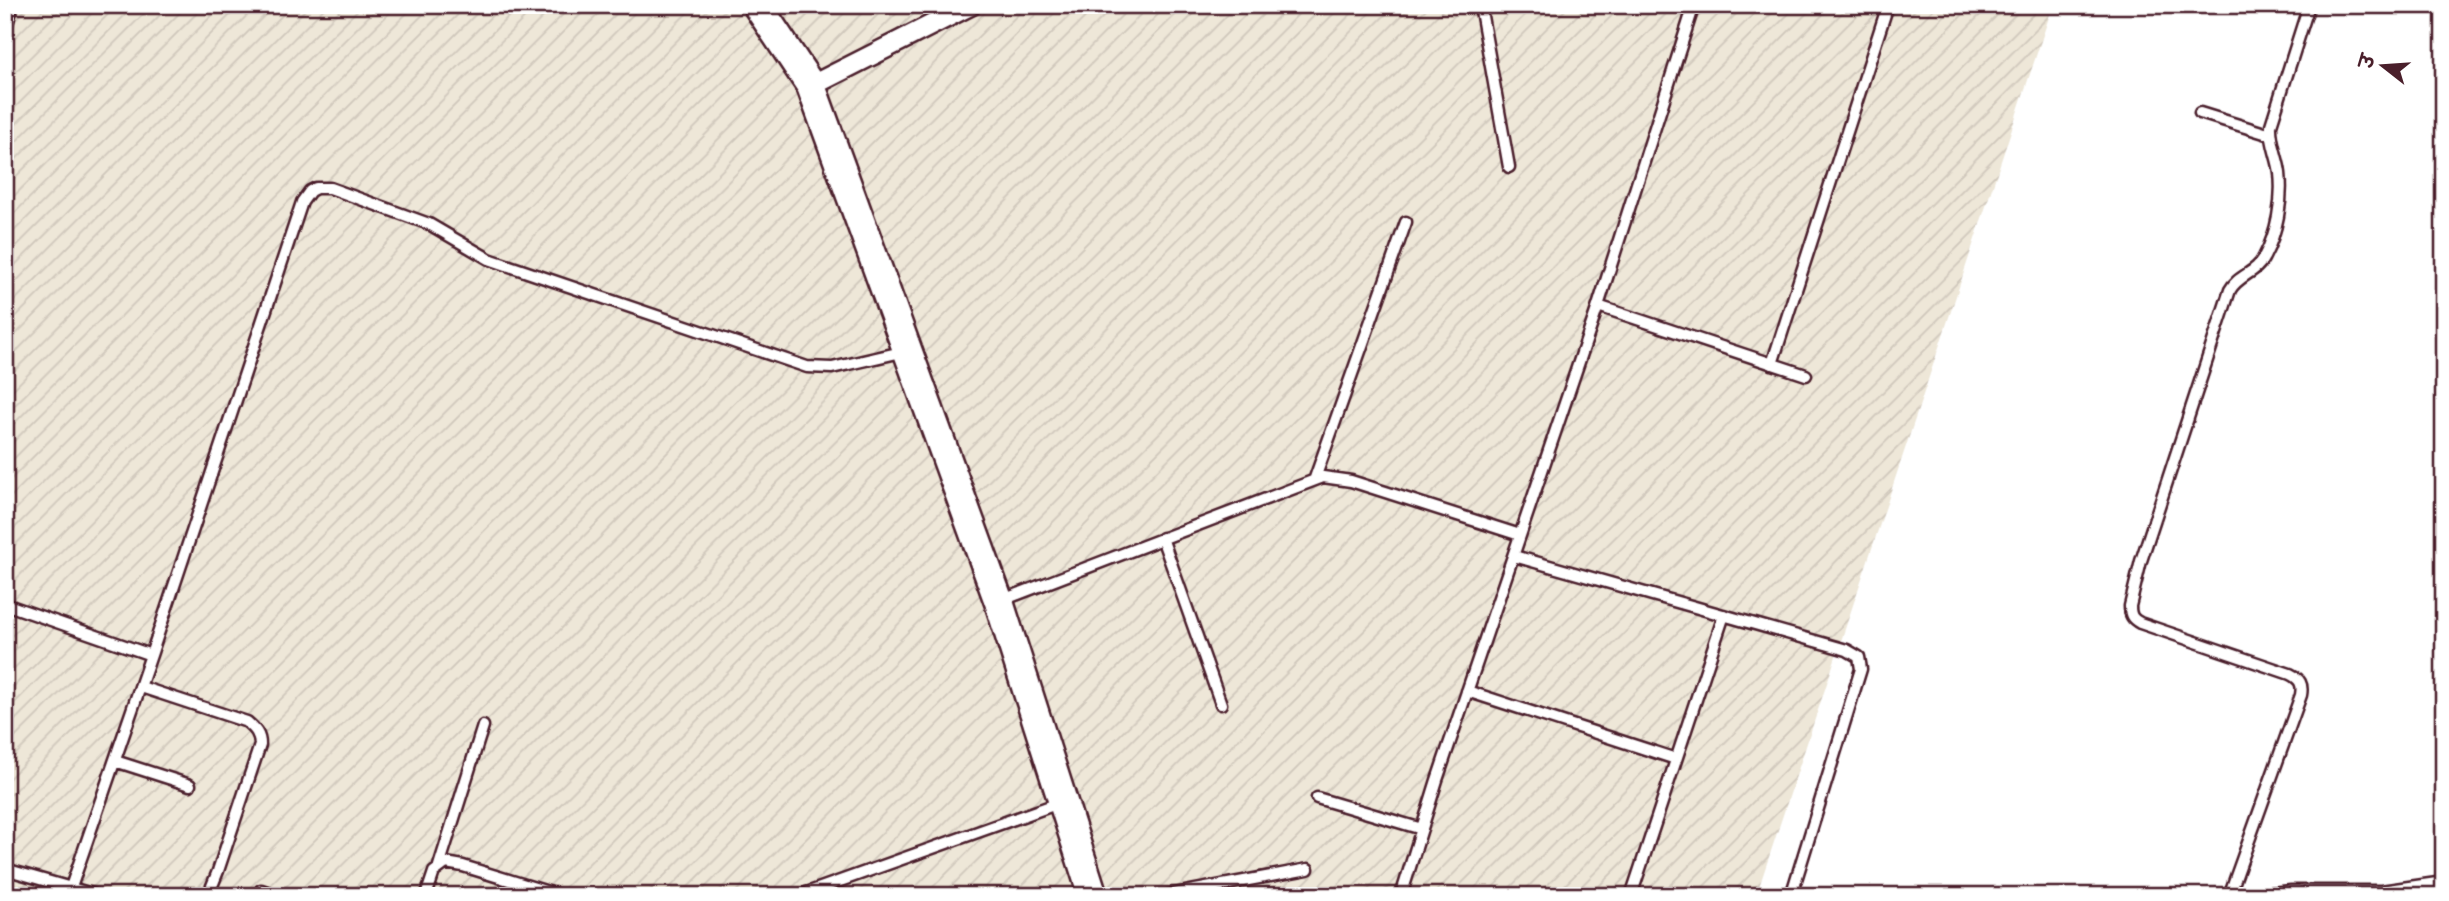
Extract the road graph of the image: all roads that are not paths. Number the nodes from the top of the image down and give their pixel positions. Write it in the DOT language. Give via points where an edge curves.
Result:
graph roads {
  1 [pos="13,5"];
  2 [pos="757,5"];
  3 [pos="971,5"];
  4 [pos="1480,5"];
  5 [pos="1694,5"];
  6 [pos="1888,5"];
  7 [pos="2309,5"];
  8 [pos="5,30"];
  9 [pos="811,86"];
  10 [pos="2200,113"];
  11 [pos="2271,135"];
  12 [pos="1509,167"];
  13 [pos="1406,222"];
  14 [pos="1598,306"];
  15 [pos="907,351"];
  16 [pos="1772,364"];
  17 [pos="1806,375"];
  18 [pos="1315,478"];
  19 [pos="1520,536"];
  20 [pos="1162,538"];
  21 [pos="1514,556"];
  22 [pos="999,602"];
  23 [pos="5,604"];
  24 [pos="1724,615"];
  25 [pos="151,655"];
  26 [pos="141,687"];
  27 [pos="1467,691"];
  28 [pos="1221,704"];
  29 [pos="483,726"];
  30 [pos="1676,759"];
  31 [pos="115,761"];
  32 [pos="190,785"];
  33 [pos="1317,798"];
  34 [pos="1063,801"];
  35 [pos="1422,829"];
  36 [pos="439,866"];
  37 [pos="5,869"];
  38 [pos="1308,869"];
  39 [pos="2444,882"];
  40 [pos="261,890"];
  41 [pos="69,892"];
  42 [pos="557,895"];
  43 [pos="99,896"];
  44 [pos="208,896"];
  45 [pos="281,896"];
  46 [pos="426,896"];
  47 [pos="798,896"];
  48 [pos="1093,896"];
  49 [pos="1163,896"];
  50 [pos="1401,896"];
  51 [pos="1631,896"];
  52 [pos="1791,896"];
  53 [pos="2229,896"];
  54 [pos="2242,896"];
  1 -- 8 [label="lane"];
  2 -- 9 [label="street"];
  3 -- 9 [label="street"];
  4 -- 12 [label="lane"];
  5 -- 14 [label="lane"];
  6 -- 16 [label="lane"];
  7 -- 11 [label="lane"];
  9 -- 15 [label="street"];
  10 -- 11 [label="lane"];
  11 -- 53 [label="lane" via="2280,194 2270,244 2260,265 2230,290 2130,606 2130,614 2140,623 2290,674 2302,684"];
  13 -- 18 [label="lane"];
  14 -- 16 [label="lane"];
  14 -- 19 [label="lane"];
  15 -- 22 [label="street"];
  15 -- 25 [label="lane" via="832,368 807,367 489,259 429,224 330,188 316,188 302,202"];
  16 -- 17 [label="lane"];
  18 -- 19 [label="lane" via="1351,481"];
  18 -- 20 [label="lane"];
  19 -- 21 [label="lane"];
  20 -- 22 [label="lane"];
  20 -- 28 [label="lane"];
  21 -- 24 [label="lane"];
  21 -- 27 [label="lane"];
  22 -- 34 [label="street"];
  23 -- 25 [label="lane"];
  24 -- 30 [label="lane"];
  24 -- 52 [label="lane" via="1847,650 1861,663"];
  25 -- 26 [label="lane"];
  26 -- 31 [label="lane"];
  26 -- 44 [label="lane" via="247,722 260,738"];
  27 -- 30 [label="lane"];
  27 -- 35 [label="lane"];
  29 -- 36 [label="lane"];
  30 -- 51 [label="lane"];
  31 -- 32 [label="lane"];
  31 -- 41 [label="lane"];
  33 -- 35 [label="lane"];
  34 -- 47 [label="lane"];
  34 -- 48 [label="street"];
  35 -- 50 [label="lane"];
  36 -- 42 [label="lane" via="454,864"];
  36 -- 46 [label="lane"];
  37 -- 41 [label="lane"];
  38 -- 49 [label="lane"];
  39 -- 54 [label="lane" via="2381,891"];
  40 -- 45 [label="lane"];
  41 -- 43 [label="lane"];
}
